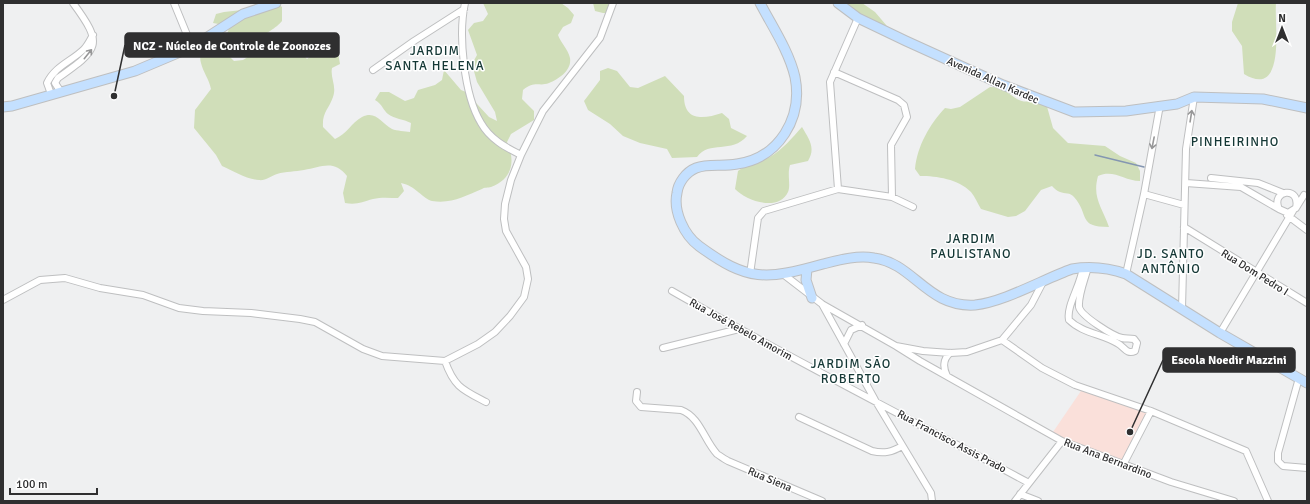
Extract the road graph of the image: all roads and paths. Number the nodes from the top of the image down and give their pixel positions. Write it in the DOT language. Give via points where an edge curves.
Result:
graph roads {
  1 [pos="73,3"];
  2 [pos="174,3"];
  3 [pos="276,3"];
  4 [pos="613,3"];
  5 [pos="760,3"];
  6 [pos="838,3"];
  7 [pos="465,6"];
  8 [pos="858,18"];
  9 [pos="93,34"];
  10 [pos="192,47"];
  11 [pos="373,70"];
  12 [pos="834,72"];
  13 [pos="56,93"];
  14 [pos="1194,97"];
  15 [pos="1160,105"];
  16 [pos="3,107"];
  17 [pos="1307,108"];
  18 [pos="521,155"];
  19 [pos="1211,178"];
  20 [pos="1186,183"];
  21 [pos="838,189"];
  22 [pos="1144,194"];
  23 [pos="1284,194"];
  24 [pos="1306,195"];
  25 [pos="892,197"];
  26 [pos="1263,201"];
  27 [pos="1184,205"];
  28 [pos="913,207"];
  29 [pos="1281,210"];
  30 [pos="1294,210"];
  31 [pos="1290,218"];
  32 [pos="1184,227"];
  33 [pos="1307,230"];
  34 [pos="1085,267"];
  35 [pos="807,268"];
  36 [pos="1256,273"];
  37 [pos="750,274"];
  38 [pos="783,274"];
  39 [pos="1126,274"];
  40 [pos="1043,282"];
  41 [pos="672,291"];
  42 [pos="812,298"];
  43 [pos="3,300"];
  44 [pos="1307,303"];
  45 [pos="822,304"];
  46 [pos="1069,309"];
  47 [pos="1080,309"];
  48 [pos="1182,309"];
  49 [pos="862,325"];
  50 [pos="739,329"];
  51 [pos="1220,333"];
  52 [pos="1002,340"];
  53 [pos="844,344"];
  54 [pos="896,346"];
  55 [pos="663,348"];
  56 [pos="923,351"];
  57 [pos="950,353"];
  58 [pos="446,361"];
  59 [pos="920,361"];
  60 [pos="948,376"];
  61 [pos="1303,380"];
  62 [pos="637,392"];
  63 [pos="875,400"];
  64 [pos="486,402"];
  65 [pos="1151,411"];
  66 [pos="799,417"];
  67 [pos="1062,441"];
  68 [pos="902,446"];
  69 [pos="1123,465"];
  70 [pos="1307,468"];
  71 [pos="1029,483"];
  72 [pos="1020,494"];
  73 [pos="932,499"];
  74 [pos="822,501"];
  75 [pos="1015,501"];
  76 [pos="1038,501"];
  77 [pos="1234,501"];
  78 [pos="1268,501"];
  1 -- 9 [label="street"];
  2 -- 10 [label="street"];
  3 -- 10 [label="street" via="243,14"];
  4 -- 18 [label="street" via="600,38 543,111"];
  5 -- 37 [label="street" via="788,58 794,76 797,93 792,122 774,147 758,158 736,164 696,168 680,182 676,194 682,225 694,242 720,262"];
  6 -- 8 [label="street, Avenida Allan Kardec"];
  7 -- 11 [label="street"];
  7 -- 18 [label="street" via="464,62 474,110 492,137"];
  8 -- 12 [label="street"];
  8 -- 15 [label="street, Avenida Allan Kardec" via="1003,85 1074,112 1120,112"];
  13 -- 9 [label="street, one-way" via="58,78 85,58 92,49"];
  9 -- 13 [label="street" via="84,49 49,77 47,83"];
  10 -- 13 [label="street" via="135,71"];
  12 -- 21 [label="street" via="830,90"];
  12 -- 25 [label="street" via="904,105 906,117 891,145"];
  13 -- 16 [label="street"];
  14 -- 15 [label="street, Avenida Allan Kardec" via="1177,104"];
  14 -- 17 [label="street" via="1263,99"];
  20 -- 14 [label="street, one-way" via="1186,149"];
  15 -- 22 [label="street, one-way"];
  18 -- 58 [label="street" via="505,204 504,219 506,231 526,267 528,279 524,297 495,332"];
  19 -- 23 [label="street" via="1258,183"];
  20 -- 26 [label="street" via="1240,187"];
  20 -- 27 [label="street"];
  21 -- 25 [label="street"];
  21 -- 37 [label="street" via="760,214"];
  22 -- 27 [label="street"];
  22 -- 39 [label="street"];
  23 -- 24 [label="street"];
  23 -- 26 [label="street"];
  23 -- 29 [label="street" via="1277,201"];
  23 -- 30 [label="street" via="1295,196 1297,202"];
  24 -- 30 [label="street"];
  25 -- 28 [label="street"];
  26 -- 29 [label="street"];
  27 -- 32 [label="street"];
  29 -- 30 [label="street"];
  29 -- 31 [label="street"];
  30 -- 31 [label="street"];
  31 -- 33 [label="street"];
  31 -- 36 [label="street"];
  32 -- 36 [label="street, Rua Dom Pedro I"];
  32 -- 48 [label="street"];
  34 -- 39 [label="street" via="1111,269"];
  34 -- 40 [label="street" via="1061,273"];
  34 -- 46 [label="street"];
  34 -- 47 [label="street"];
  35 -- 38 [label="street"];
  35 -- 40 [label="street" via="859,257 888,261 939,298 962,305 977,304"];
  35 -- 42 [label="street" via="806,280"];
  36 -- 44 [label="street, Rua Dom Pedro I"];
  36 -- 51 [label="street"];
  37 -- 38 [label="street"];
  38 -- 42 [label="street, Rua Ana Bernardino"];
  39 -- 48 [label="street"];
  40 -- 52 [label="street" via="1031,305"];
  41 -- 50 [label="street, Rua José Rebelo Amorim"];
  42 -- 45 [label="street, Rua Ana Bernardino"];
  43 -- 58 [label="street" via="40,280 65,278 100,288 144,295 179,308 315,322 363,350 382,356"];
  45 -- 49 [label="street, Rua Ana Bernardino"];
  45 -- 53 [label="street"];
  46 -- 47 [label="street"];
  46 -- 47 [label="street" via="1069,320 1074,325 1118,343 1131,353 1135,351 1137,343 1134,339 1116,335 1086,317"];
  48 -- 51 [label="street"];
  49 -- 53 [label="street" via="851,330"];
  49 -- 54 [label="street, Rua Ana Bernardino"];
  50 -- 55 [label="street"];
  50 -- 63 [label="street, Rua José Rebelo Amorim"];
  51 -- 61 [label="street"];
  52 -- 57 [label="street" via="967,352"];
  52 -- 65 [label="street" via="1042,368 1075,385"];
  53 -- 63 [label="street"];
  54 -- 56 [label="street"];
  54 -- 59 [label="street, Rua Ana Bernardino"];
  56 -- 57 [label="street"];
  56 -- 59 [label="street" via="920,354"];
  57 -- 60 [label="street" via="946,356 944,365"];
  58 -- 64 [label="street" via="450,376 456,385"];
  59 -- 60 [label="street, Rua Ana Bernardino"];
  60 -- 67 [label="street, Rua Ana Bernardino"];
  61 -- 70 [label="street" via="1278,453 1278,461 1283,466"];
  62 -- 74 [label="street, Rua Siena" via="636,401 641,406 688,412 717,453 728,461"];
  63 -- 68 [label="street"];
  63 -- 71 [label="street, Rua Francisco Assis Prado"];
  65 -- 69 [label="street"];
  65 -- 78 [label="street" via="1246,451"];
  66 -- 68 [label="street" via="872,451 891,452"];
  67 -- 69 [label="street, Rua Ana Bernardino"];
  67 -- 71 [label="street"];
  68 -- 73 [label="street" via="931,492"];
  69 -- 77 [label="street, Rua Ana Bernardino"];
  71 -- 72 [label="street"];
  72 -- 75 [label="street"];
  72 -- 76 [label="street"];
}
